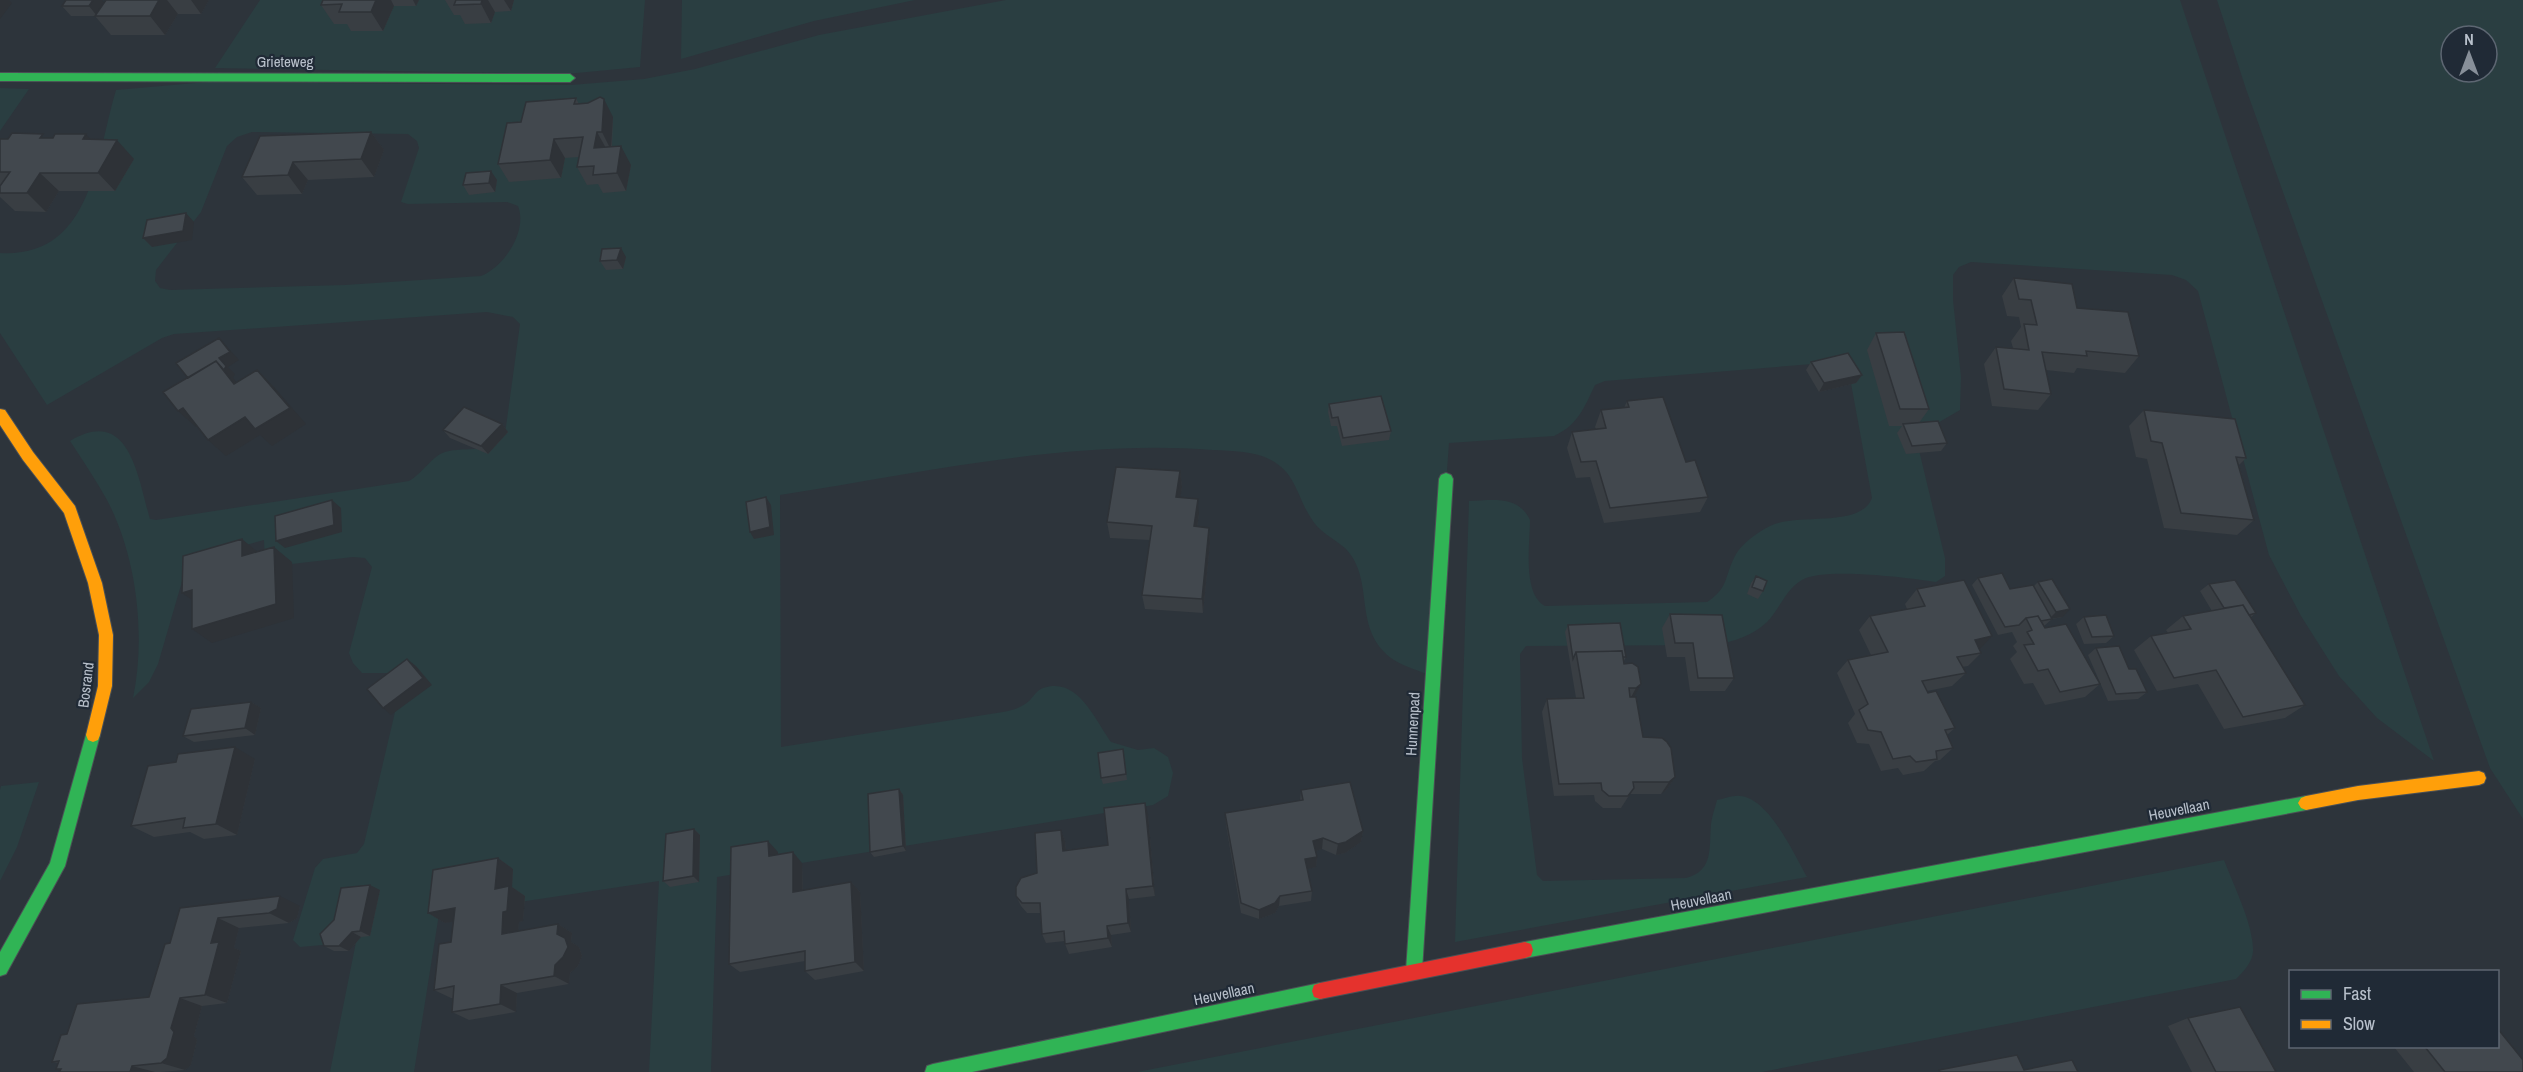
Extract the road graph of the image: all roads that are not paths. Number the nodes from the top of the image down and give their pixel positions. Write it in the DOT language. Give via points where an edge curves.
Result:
graph roads {
  1 [pos="0,77"];
  2 [pos="570,78"];
  3 [pos="0,414"];
  4 [pos="1446,479"];
  5 [pos="2479,778"];
  6 [pos="0,968"];
  7 [pos="1414,970"];
  8 [pos="933,1072"];
  1 -- 2 [label="street, Grieteweg"];
  3 -- 6 [label="street, Bosrand" via="70,510 95,583 106,634 105,686 86,771 57,866"];
  4 -- 7 [label="street, Hunnenpad"];
  5 -- 7 [label="street, Heuvellaan" via="2358,793"];
  7 -- 8 [label="street, Heuvellaan"];
}
